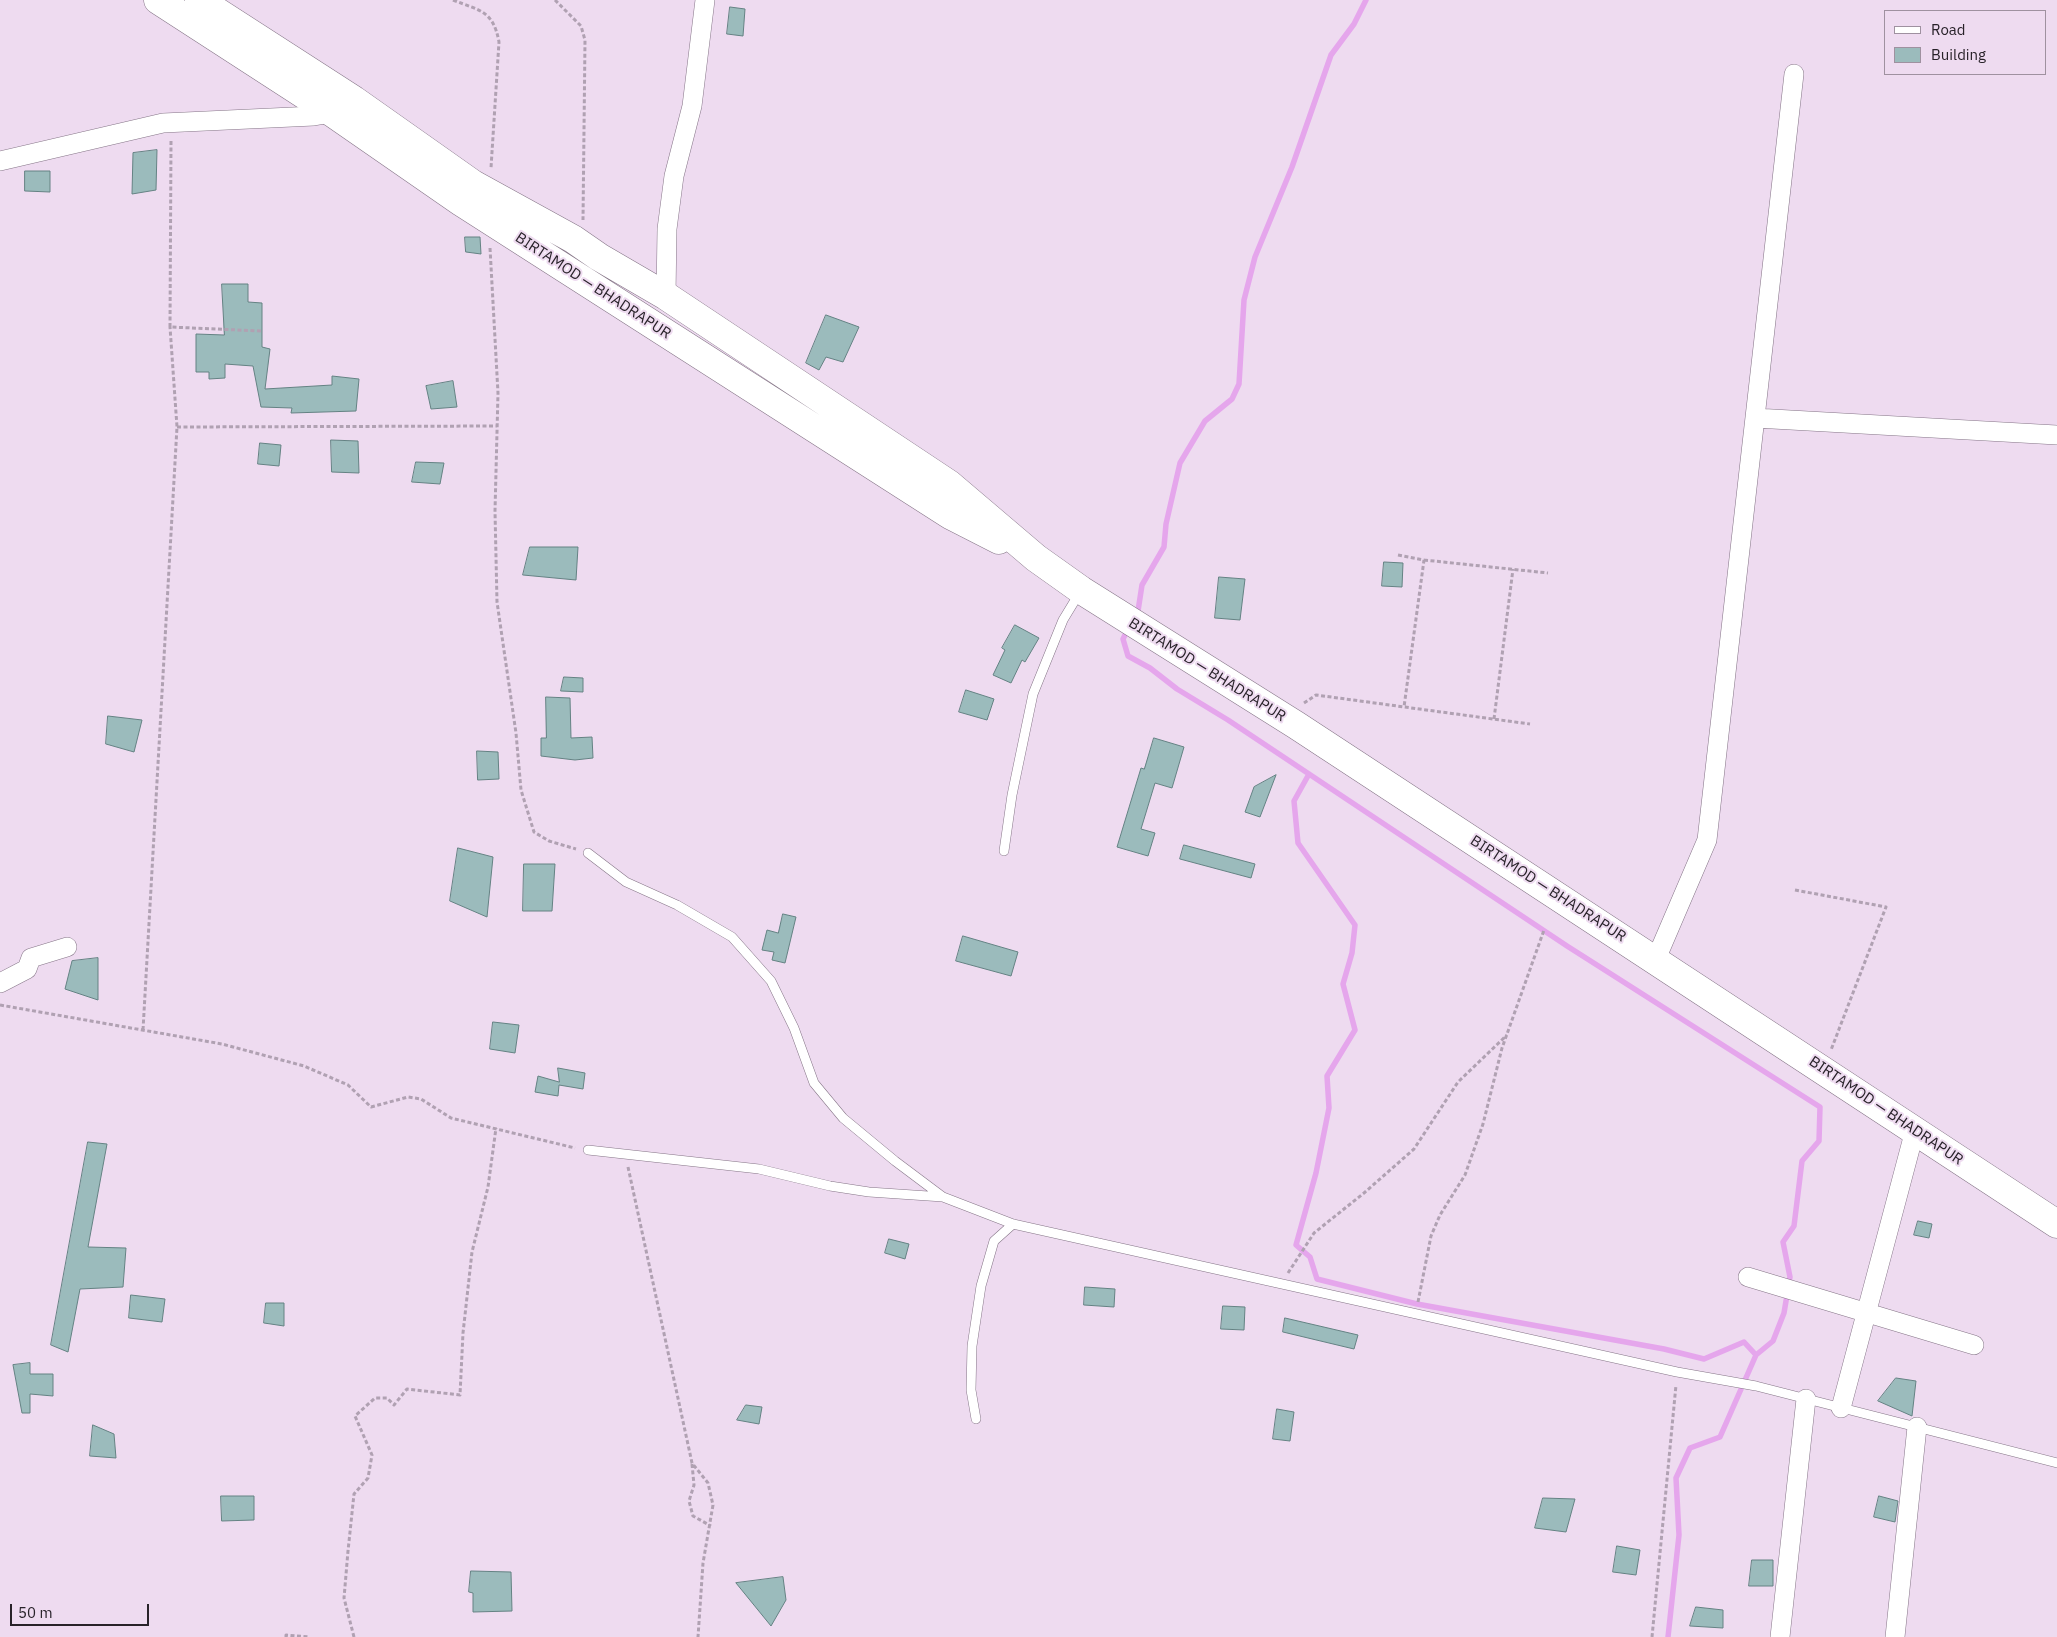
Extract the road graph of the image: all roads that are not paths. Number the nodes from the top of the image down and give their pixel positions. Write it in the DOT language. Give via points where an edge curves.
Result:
graph roads {
  1 [pos="158,0"];
  2 [pos="199,0"];
  3 [pos="705,0"];
  4 [pos="1794,74"];
  5 [pos="344,107"];
  6 [pos="0,161"];
  7 [pos="483,202"];
  8 [pos="666,296"];
  9 [pos="1755,418"];
  10 [pos="2057,435"];
  11 [pos="1036,558"];
  12 [pos="1082,590"];
  13 [pos="1004,851"];
  14 [pos="588,853"];
  15 [pos="67,947"];
  16 [pos="1656,959"];
  17 [pos="0,983"];
  18 [pos="1915,1130"];
  19 [pos="588,1150"];
  20 [pos="943,1197"];
  21 [pos="1013,1224"];
  22 [pos="2057,1224"];
  23 [pos="1748,1277"];
  24 [pos="1866,1313"];
  25 [pos="1974,1345"];
  26 [pos="1806,1399"];
  27 [pos="1841,1408"];
  28 [pos="976,1419"];
  29 [pos="1917,1427"];
  30 [pos="2057,1463"];
  31 [pos="1780,1637"];
  32 [pos="1895,1637"];
  1 -- 5 [label="main road, BIRTAMOD — BHADRAPUR"];
  2 -- 5 [label="main road, BIRTAMOD — BHADRAPUR"];
  3 -- 8 [label="street" via="692,106 674,176 668,220"];
  4 -- 9 [label="street"];
  5 -- 6 [label="street" via="171,123"];
  5 -- 7 [label="main road, BIRTAMOD — BHADRAPUR" via="473,184"];
  7 -- 8 [label="main road, BIRTAMOD — BHADRAPUR" via="573,239"];
  7 -- 11 [label="main road, BIRTAMOD — BHADRAPUR" via="950,515"];
  8 -- 11 [label="main road, BIRTAMOD — BHADRAPUR" via="949,484"];
  9 -- 10 [label="street"];
  9 -- 16 [label="street" via="1707,840"];
  11 -- 12 [label="main road, BIRTAMOD — BHADRAPUR"];
  12 -- 13 [label="lane" via="1064,620 1033,694"];
  12 -- 16 [label="main road, BIRTAMOD — BHADRAPUR"];
  14 -- 20 [label="lane" via="626,882 677,905 732,937 771,980 794,1028 814,1083 843,1118"];
  15 -- 17 [label="street" via="31,958 27,970"];
  16 -- 18 [label="main road, BIRTAMOD — BHADRAPUR"];
  18 -- 22 [label="main road, BIRTAMOD — BHADRAPUR"];
  18 -- 24 [label="street"];
  19 -- 20 [label="lane" via="760,1169 869,1192"];
  20 -- 21 [label="lane"];
  21 -- 26 [label="lane"];
  21 -- 28 [label="lane" via="994,1241 981,1286 972,1346 971,1390"];
  23 -- 24 [label="street"];
  24 -- 25 [label="street"];
  24 -- 27 [label="street"];
  26 -- 27 [label="lane"];
  26 -- 31 [label="street"];
  27 -- 29 [label="lane"];
  29 -- 30 [label="lane"];
  29 -- 32 [label="street"];
}
